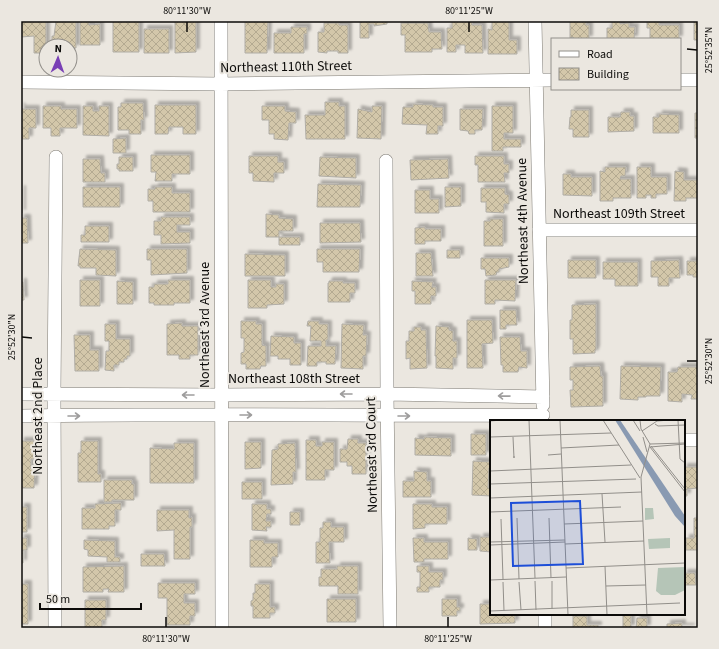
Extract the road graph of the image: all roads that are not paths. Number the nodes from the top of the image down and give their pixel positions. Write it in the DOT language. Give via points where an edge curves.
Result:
graph roads {
  1 [pos="221,21"];
  2 [pos="536,21"];
  3 [pos="536,80"];
  4 [pos="551,80"];
  5 [pos="681,80"];
  6 [pos="698,80"];
  7 [pos="21,82"];
  8 [pos="221,84"];
  9 [pos="56,156"];
  10 [pos="386,161"];
  11 [pos="539,230"];
  12 [pos="698,230"];
  13 [pos="21,394"];
  14 [pos="54,394"];
  15 [pos="387,394"];
  16 [pos="222,395"];
  17 [pos="543,397"];
  18 [pos="222,415"];
  19 [pos="21,416"];
  20 [pos="54,416"];
  21 [pos="387,416"];
  22 [pos="543,418"];
  23 [pos="685,440"];
  24 [pos="698,440"];
  25 [pos="545,615"];
  26 [pos="54,628"];
  27 [pos="222,628"];
  28 [pos="390,628"];
  29 [pos="545,628"];
  1 -- 8 [label="street, Northeast 3rd Avenue"];
  2 -- 3 [label="street, Northeast 4th Avenue"];
  3 -- 4 [label="street, Northeast 110th Street"];
  3 -- 8 [label="street, Northeast 110th Street"];
  3 -- 11 [label="street, Northeast 4th Avenue"];
  5 -- 6 [label="street"];
  7 -- 8 [label="street, Northeast 110th Street"];
  8 -- 16 [label="street, Northeast 3rd Avenue"];
  9 -- 14 [label="street, Northeast 2nd Place"];
  10 -- 15 [label="street, Northeast 3rd Court"];
  11 -- 12 [label="street, Northeast 109th Street"];
  11 -- 17 [label="street, Northeast 4th Avenue"];
  13 -- 14 [label="street, Northeast 108th Street"];
  16 -- 14 [label="street, Northeast 108th Street, one-way"];
  14 -- 20 [label="street, Northeast 2nd Place"];
  15 -- 16 [label="street, Northeast 108th Street, one-way"];
  17 -- 15 [label="street, Northeast 108th Street, one-way"];
  15 -- 21 [label="street, Northeast 3rd Court"];
  16 -- 18 [label="street, Northeast 3rd Avenue"];
  17 -- 22 [label="street, Northeast 4th Avenue"];
  20 -- 18 [label="street, one-way"];
  18 -- 21 [label="street, one-way"];
  18 -- 27 [label="street, Northeast 3rd Avenue"];
  19 -- 20 [label="street"];
  20 -- 26 [label="street, Northeast 2nd Place"];
  21 -- 22 [label="street, one-way"];
  21 -- 28 [label="street, Northeast 3rd Court"];
  23 -- 24 [label="street"];
  25 -- 29 [label="street"];
}
